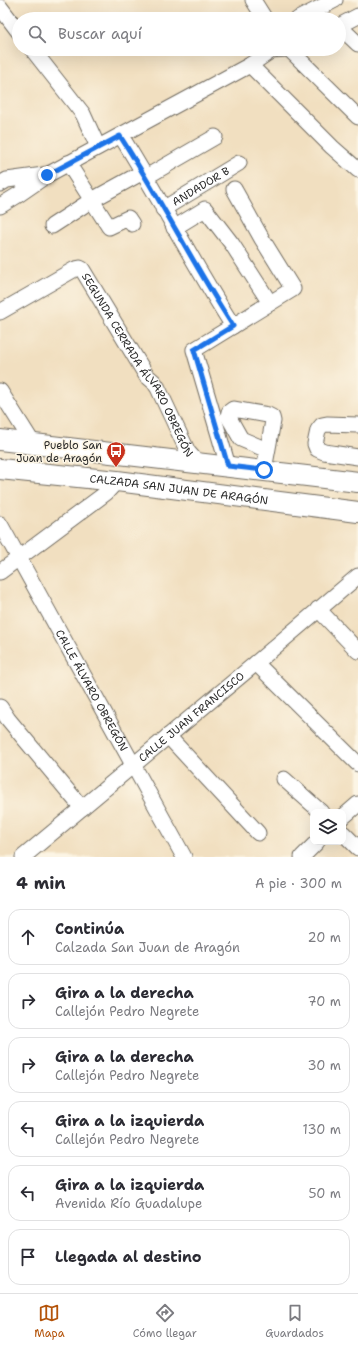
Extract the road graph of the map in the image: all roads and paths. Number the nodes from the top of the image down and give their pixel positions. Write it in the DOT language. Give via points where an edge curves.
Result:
graph roads {
  1 [pos="253,0"];
  2 [pos="329,3"];
  3 [pos="0,7"];
  4 [pos="261,12"];
  5 [pos="312,12"];
  6 [pos="358,16"];
  7 [pos="346,22"];
  8 [pos="12,23"];
  9 [pos="346,33"];
  10 [pos="358,44"];
  11 [pos="37,56"];
  12 [pos="267,56"];
  13 [pos="288,56"];
  14 [pos="250,65"];
  15 [pos="358,117"];
  16 [pos="120,136"];
  17 [pos="215,137"];
  18 [pos="98,147"];
  19 [pos="68,163"];
  20 [pos="240,163"];
  21 [pos="358,170"];
  22 [pos="144,174"];
  23 [pos="47,175"];
  24 [pos="0,184"];
  25 [pos="234,189"];
  26 [pos="92,200"];
  27 [pos="0,206"];
  28 [pos="163,209"];
  29 [pos="132,224"];
  30 [pos="52,226"];
  31 [pos="174,228"];
  32 [pos="270,303"];
  33 [pos="0,312"];
  34 [pos="233,326"];
  35 [pos="0,391"];
  36 [pos="358,425"];
  37 [pos="0,440"];
  38 [pos="34,445"];
  39 [pos="0,446"];
  40 [pos="267,450"];
  41 [pos="358,456"];
  42 [pos="0,461"];
  43 [pos="197,462"];
  44 [pos="228,466"];
  45 [pos="0,469"];
  46 [pos="264,470"];
  47 [pos="117,481"];
  48 [pos="358,482"];
  49 [pos="358,491"];
  50 [pos="358,503"];
  51 [pos="358,512"];
  52 [pos="0,524"];
  53 [pos="20,558"];
  54 [pos="0,572"];
  55 [pos="358,576"];
  56 [pos="318,609"];
  57 [pos="358,651"];
  58 [pos="256,663"];
  59 [pos="3,717"];
  60 [pos="168,736"];
  61 [pos="358,764"];
  62 [pos="134,765"];
  63 [pos="284,778"];
  64 [pos="358,804"];
  65 [pos="82,808"];
  66 [pos="318,809"];
  67 [pos="346,814"];
  68 [pos="258,833"];
  69 [pos="346,836"];
  70 [pos="314,845"];
  71 [pos="358,848"];
  72 [pos="22,857"];
  73 [pos="184,857"];
  74 [pos="302,857"];
  1 -- 4 [label="street"];
  2 -- 5 [label="street"];
  3 -- 8 [label="street"];
  6 -- 7 [label="street"];
  9 -- 10 [label="street"];
  11 -- 18 [label="street" via="83,114"];
  12 -- 14 [label="street"];
  13 -- 15 [label="street"];
  14 -- 16 [label="street"];
  14 -- 21 [label="street"];
  16 -- 18 [label="street"];
  16 -- 22 [label="street"];
  17 -- 22 [label="street"];
  18 -- 19 [label="street"];
  19 -- 23 [label="street"];
  19 -- 26 [label="street"];
  20 -- 28 [label="street, ANDADOR B"];
  22 -- 26 [label="street"];
  22 -- 28 [label="street"];
  23 -- 24 [label="street" via="7,180"];
  23 -- 27 [label="street"];
  25 -- 32 [label="street" via="293,289"];
  26 -- 29 [label="street" via="109,227 128,218"];
  26 -- 30 [label="street"];
  28 -- 31 [label="street"];
  31 -- 32 [label="street" via="205,209 232,244"];
  31 -- 34 [label="street"];
  32 -- 34 [label="street"];
  33 -- 43 [label="street, SEGUNDA CERRADA ÁLVARO OBREGÓN" via="80,268 146,375 158,388 188,452"];
  34 -- 44 [label="street" via="194,350"];
  35 -- 38 [label="street"];
  36 -- 41 [label="street" via="322,425 318,430 315,444 317,449 324,452"];
  37 -- 38 [label="main road"];
  38 -- 43 [label="main road"];
  39 -- 49 [label="street"];
  40 -- 46 [label="street"];
  42 -- 50 [label="street"];
  43 -- 44 [label="main road"];
  44 -- 46 [label="main road"];
  45 -- 47 [label="main road, CALZADA SAN JUAN DE ARAGÓN"];
  46 -- 48 [label="main road"];
  47 -- 51 [label="main road, CALZADA SAN JUAN DE ARAGÓN"];
  47 -- 53 [label="street" via="106,493"];
  52 -- 53 [label="street, CALLE ÁLVARO OBREGÓN"];
  53 -- 54 [label="street"];
  53 -- 62 [label="street, CALLE ÁLVARO OBREGÓN"];
  55 -- 56 [label="street, CALLE JUAN FRANCISCO"];
  56 -- 57 [label="street"];
  56 -- 58 [label="street, CALLE JUAN FRANCISCO"];
  58 -- 60 [label="street, CALLE JUAN FRANCISCO"];
  58 -- 61 [label="street"];
  59 -- 65 [label="street"];
  60 -- 62 [label="street, CALLE JUAN FRANCISCO"];
  60 -- 68 [label="street"];
  62 -- 65 [label="street, CALLE JUAN FRANCISCO"];
  62 -- 73 [label="street, CALLE ÁLVARO OBREGÓN"];
  63 -- 66 [label="street"];
  64 -- 67 [label="street"];
  65 -- 72 [label="street, CALLE JUAN FRANCISCO"];
  69 -- 71 [label="street"];
  70 -- 74 [label="street"];
}
